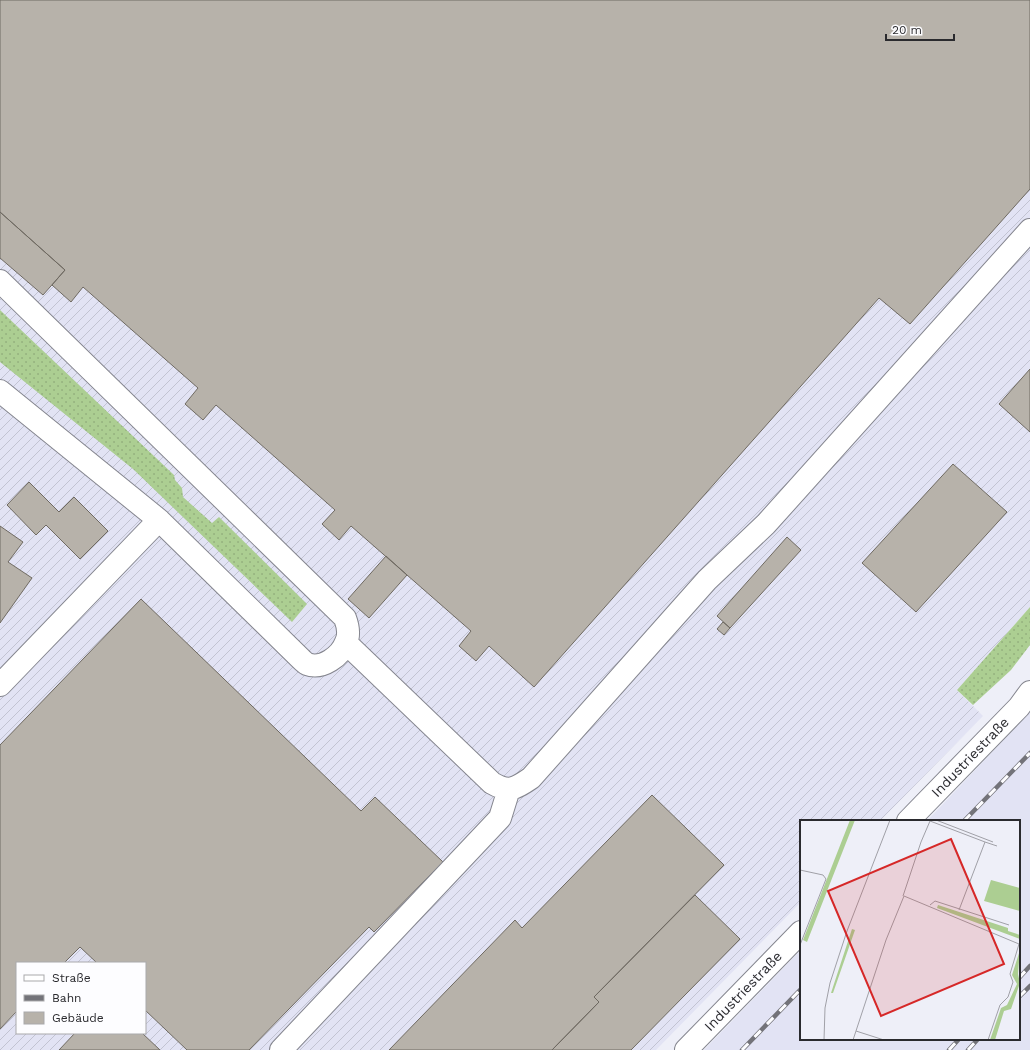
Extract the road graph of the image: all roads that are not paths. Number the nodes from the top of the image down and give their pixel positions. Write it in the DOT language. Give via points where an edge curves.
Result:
graph roads {
  1 [pos="1030,230"];
  2 [pos="0,281"];
  3 [pos="0,391"];
  4 [pos="159,520"];
  5 [pos="346,643"];
  6 [pos="0,685"];
  7 [pos="1030,692"];
  8 [pos="509,789"];
  9 [pos="909,820"];
  10 [pos="800,933"];
  11 [pos="281,1050"];
  12 [pos="686,1050"];
  1 -- 8 [label="street" via="766,524 707,580 531,778 516,788"];
  2 -- 5 [label="street" via="345,618 348,626"];
  3 -- 4 [label="street"];
  4 -- 5 [label="street" via="307,664 316,665 334,658"];
  4 -- 6 [label="street"];
  5 -- 8 [label="street" via="492,783"];
  7 -- 9 [label="street, Industriestraße" via="1019,707"];
  8 -- 11 [label="street" via="500,818"];
  10 -- 12 [label="street, Industriestraße"];
}
